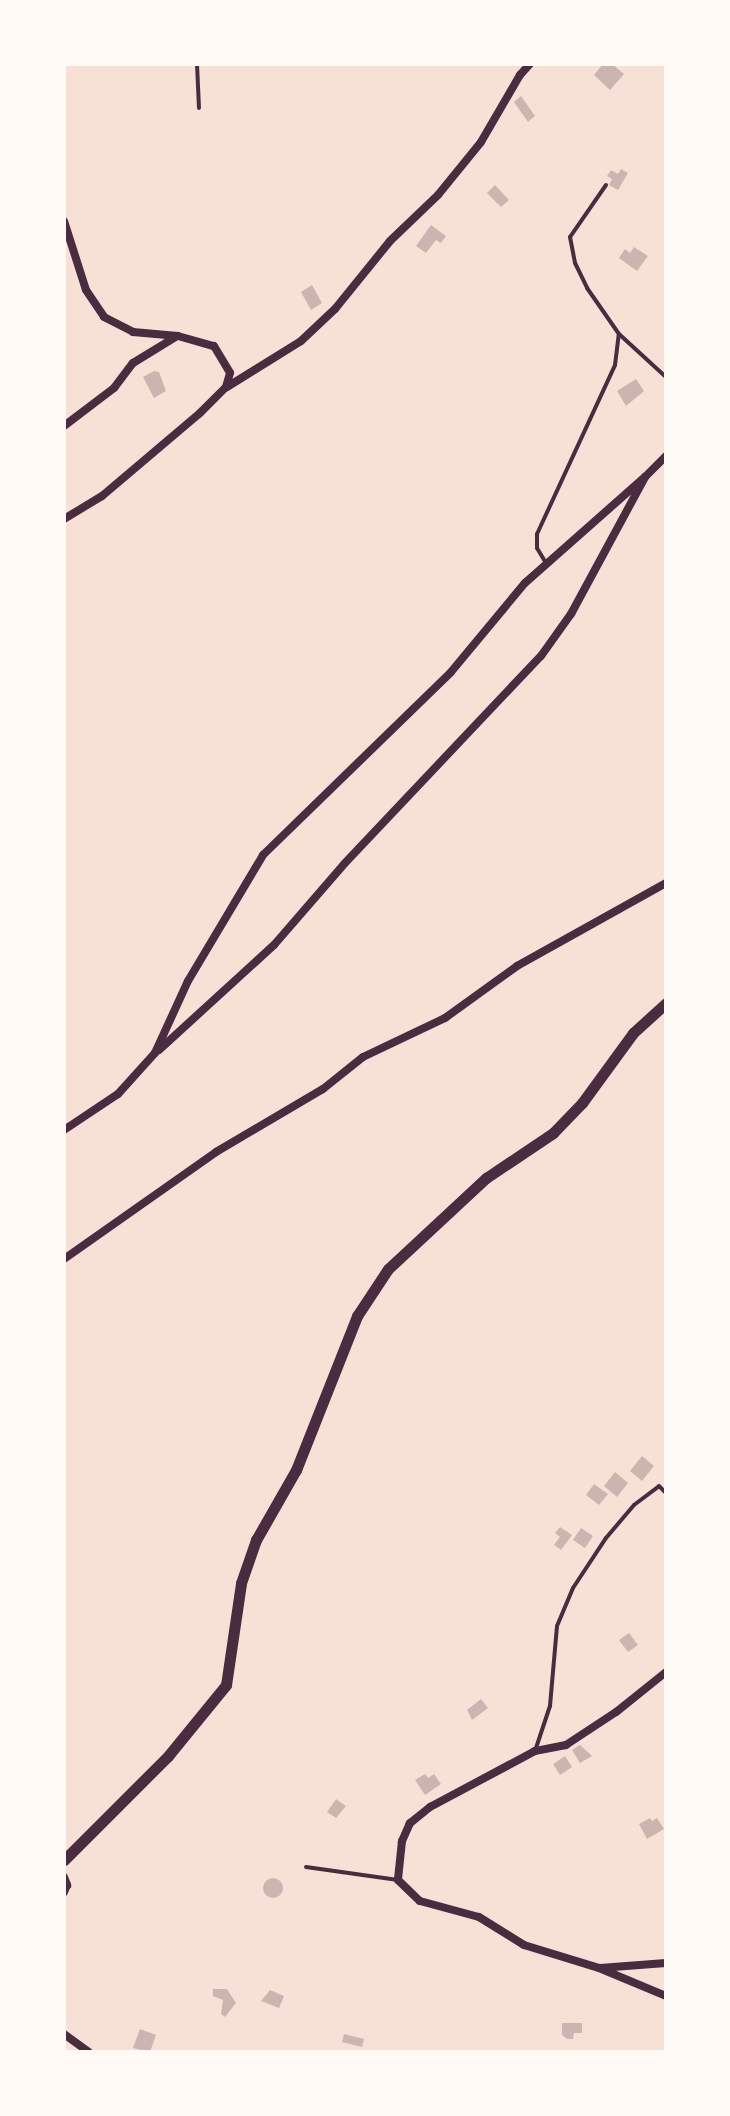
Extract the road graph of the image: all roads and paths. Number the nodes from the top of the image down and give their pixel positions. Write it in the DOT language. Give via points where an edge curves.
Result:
graph roads {
  1 [pos="197,64"];
  2 [pos="530,64"];
  3 [pos="199,108"];
  4 [pos="606,185"];
  5 [pos="64,221"];
  6 [pos="619,334"];
  7 [pos="178,336"];
  8 [pos="666,377"];
  9 [pos="226,387"];
  10 [pos="64,426"];
  11 [pos="666,456"];
  12 [pos="645,477"];
  13 [pos="64,519"];
  14 [pos="546,563"];
  15 [pos="666,883"];
  16 [pos="666,1003"];
  17 [pos="155,1053"];
  18 [pos="64,1130"];
  19 [pos="64,1259"];
  20 [pos="666,1493"];
  21 [pos="666,1672"];
  22 [pos="535,1751"];
  23 [pos="64,1860"];
  24 [pos="306,1867"];
  25 [pos="64,1877"];
  26 [pos="398,1880"];
  27 [pos="64,1892"];
  28 [pos="666,1963"];
  29 [pos="599,1968"];
  30 [pos="666,1996"];
  31 [pos="64,2034"];
  32 [pos="89,2052"];
  1 -- 3 [label="lane"];
  2 -- 9 [label="street" via="481,142 335,309 301,341"];
  4 -- 6 [label="lane" via="570,237 587,288"];
  5 -- 7 [label="street" via="86,290 104,317 133,332"];
  6 -- 8 [label="lane"];
  6 -- 14 [label="lane" via="615,365 537,534 537,548"];
  7 -- 9 [label="street" via="214,346 230,373"];
  7 -- 10 [label="street" via="133,363 114,388"];
  9 -- 13 [label="street" via="102,496"];
  11 -- 12 [label="street"];
  12 -- 14 [label="street"];
  12 -- 17 [label="street" via="571,614 541,656 274,945"];
  14 -- 17 [label="street" via="451,672 263,855 188,981"];
  15 -- 19 [label="street" via="517,966 445,1018 363,1057 323,1089 216,1152"];
  16 -- 23 [label="street" via="633,1033 553,1133 486,1178 388,1269 357,1316 296,1470 256,1540 241,1583 226,1685 168,1756"];
  17 -- 18 [label="street" via="118,1094"];
  20 -- 22 [label="lane" via="659,1486 634,1505 573,1588 557,1626 550,1706"];
  21 -- 22 [label="street" via="566,1745"];
  22 -- 26 [label="street" via="444,1797 410,1823 402,1841"];
  24 -- 26 [label="lane"];
  25 -- 27 [label="street"];
  26 -- 29 [label="street" via="420,1901 479,1917 524,1945"];
  28 -- 29 [label="street"];
  29 -- 30 [label="street"];
  31 -- 32 [label="street"];
}
